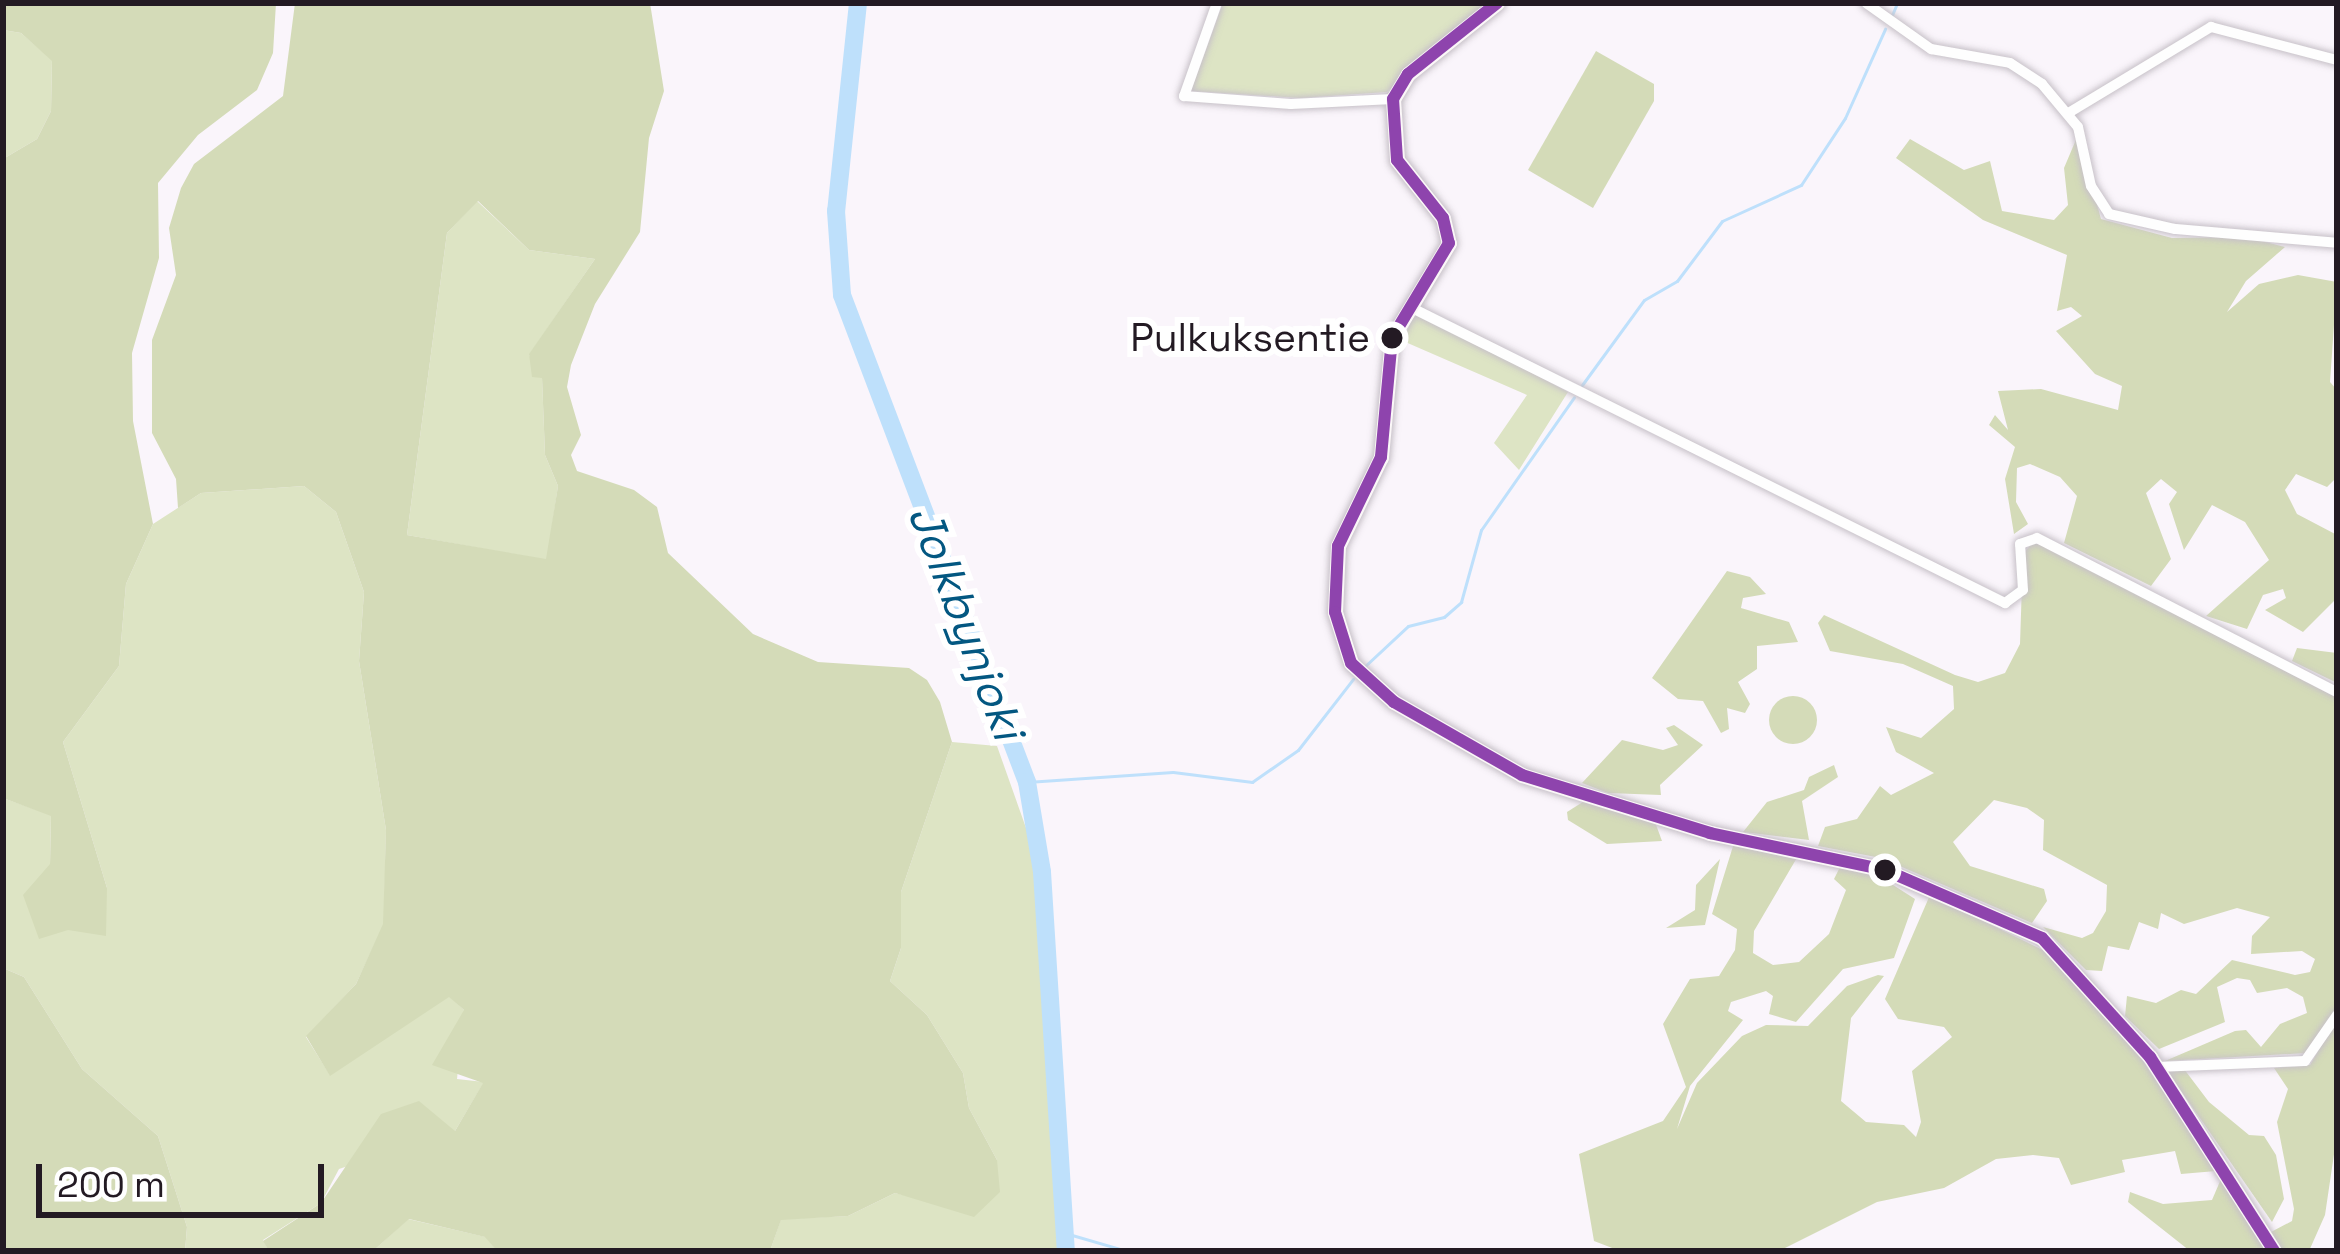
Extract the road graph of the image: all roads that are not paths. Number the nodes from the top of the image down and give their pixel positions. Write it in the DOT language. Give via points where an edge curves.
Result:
graph roads {
  1 [pos="1217,3"];
  2 [pos="1497,3"];
  3 [pos="1866,3"];
  4 [pos="2337,60"];
  5 [pos="1393,99"];
  6 [pos="2070,112"];
  7 [pos="2337,243"];
  8 [pos="1410,307"];
  9 [pos="2337,692"];
  10 [pos="2337,1015"];
  11 [pos="2156,1067"];
  12 [pos="2273,1251"];
  1 -- 5 [label="street" via="1184,96 1292,104"];
  2 -- 5 [label="street" via="1408,74"];
  3 -- 6 [label="street" via="1931,50 2010,62"];
  4 -- 6 [label="street" via="2211,27"];
  5 -- 8 [label="street" via="1397,160 1448,231 1440,267"];
  6 -- 7 [label="street" via="2108,214 2174,229"];
  8 -- 9 [label="street" via="2005,603 2023,590 2020,544 2037,538"];
  8 -- 11 [label="street" via="1384,368 1381,457 1336,557 1339,631 1361,675 1448,737 1522,776 1710,832 1885,870 2042,938"];
  10 -- 11 [label="street" via="2305,1060"];
  11 -- 12 [label="street"];
}
